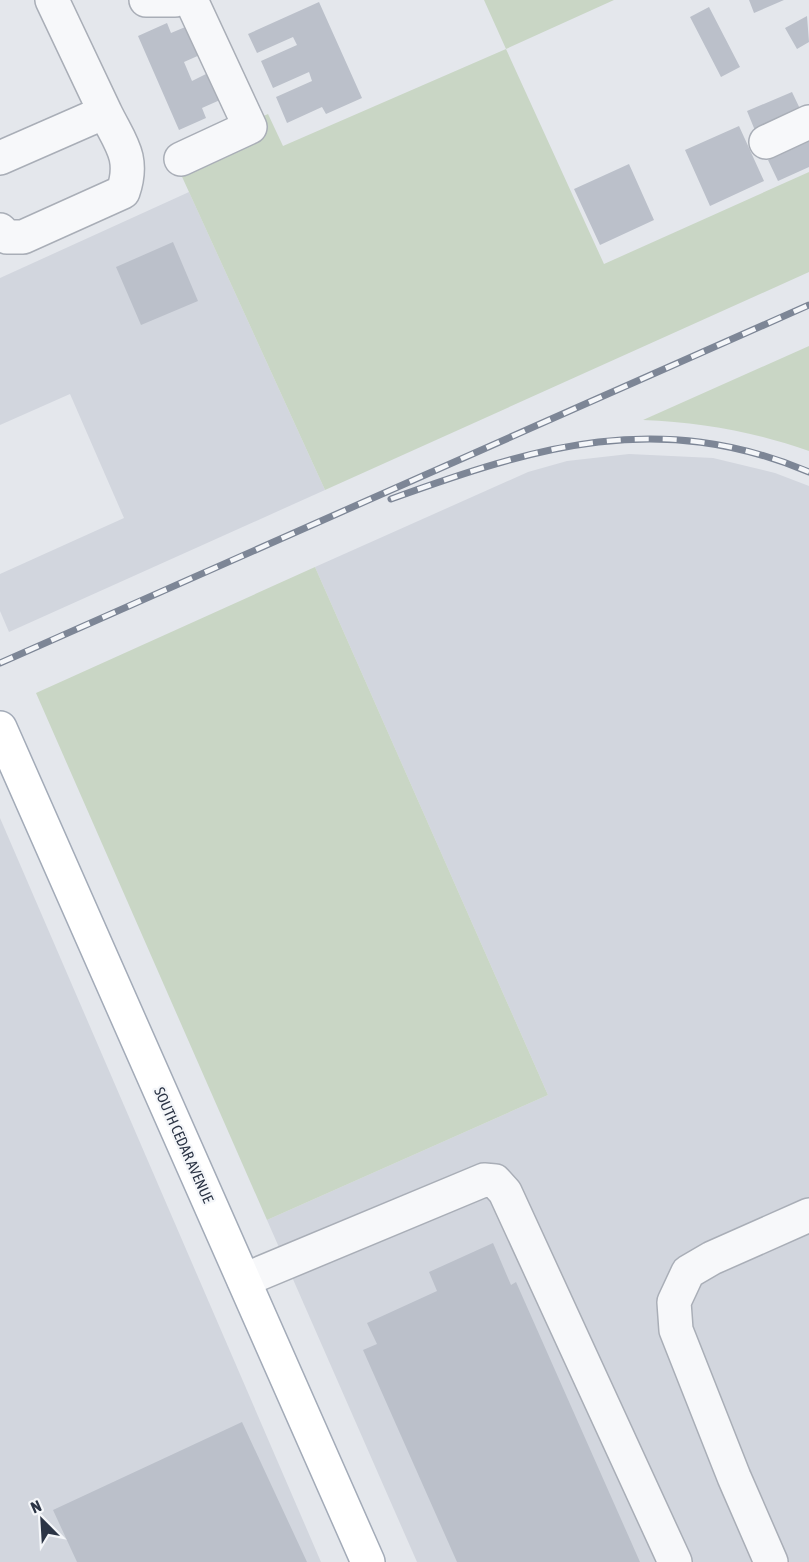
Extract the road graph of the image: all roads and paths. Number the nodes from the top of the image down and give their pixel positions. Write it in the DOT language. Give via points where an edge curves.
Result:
graph roads {
  1 [pos="52,0"];
  2 [pos="146,0"];
  3 [pos="175,0"];
  4 [pos="191,0"];
  5 [pos="105,112"];
  6 [pos="809,122"];
  7 [pos="765,142"];
  8 [pos="0,158"];
  9 [pos="181,159"];
  10 [pos="0,230"];
  11 [pos="0,728"];
  12 [pos="809,1215"];
  13 [pos="244,1280"];
  14 [pos="368,1562"];
  15 [pos="675,1562"];
  16 [pos="771,1562"];
  1 -- 5 [label="lane"];
  2 -- 3 [label="lane"];
  4 -- 9 [label="lane" via="249,127"];
  5 -- 8 [label="lane"];
  5 -- 10 [label="lane" via="127,157 129,174 123,192 23,237 7,237"];
  6 -- 7 [label="lane"];
  11 -- 13 [label="main road, SOUTH CEDAR AVENUE"];
  12 -- 16 [label="lane" via="687,1272 674,1302 676,1330"];
  13 -- 14 [label="main road, SOUTH CEDAR AVENUE"];
  13 -- 15 [label="lane" via="484,1180 495,1181 504,1192"];
}
